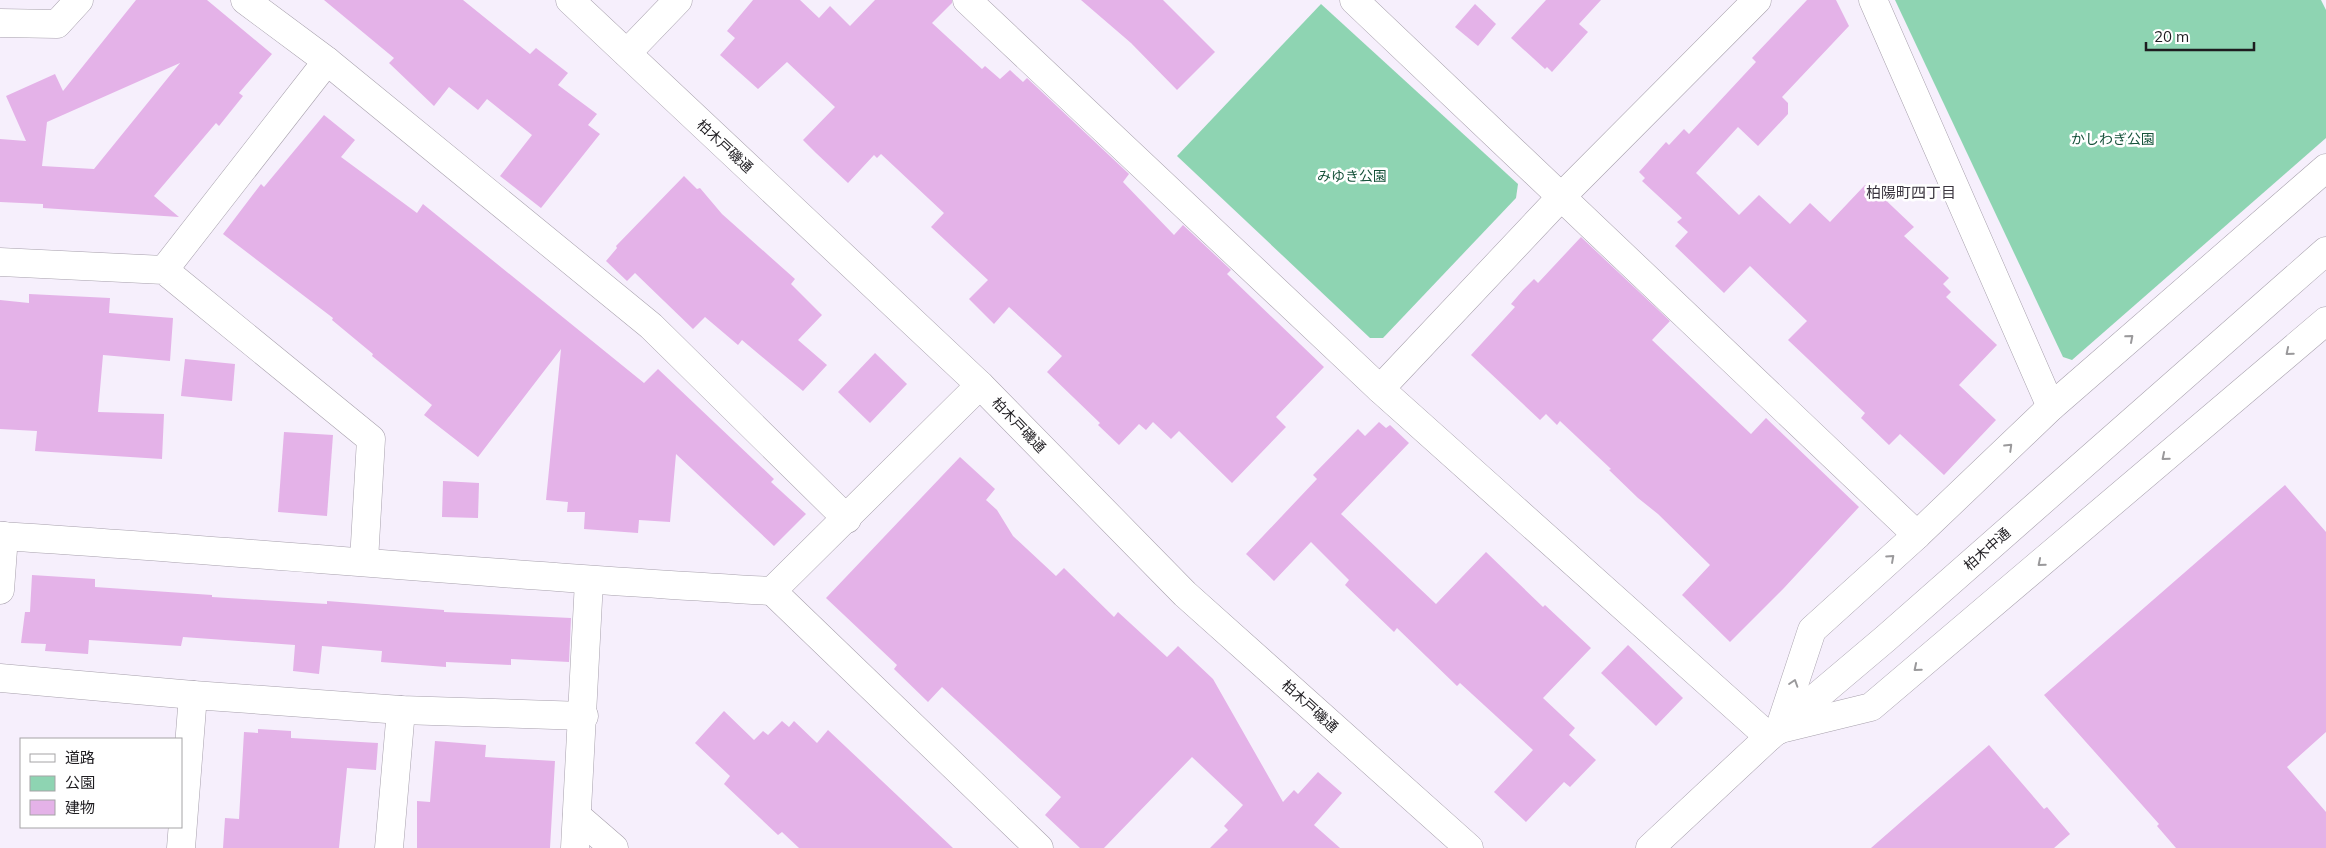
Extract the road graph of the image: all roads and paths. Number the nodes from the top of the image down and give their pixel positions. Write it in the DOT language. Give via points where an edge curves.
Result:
graph roads {
  1 [pos="78,0"];
  2 [pos="246,0"];
  3 [pos="570,0"];
  4 [pos="678,0"];
  5 [pos="967,0"];
  6 [pos="1354,0"];
  7 [pos="1757,0"];
  8 [pos="1873,0"];
  9 [pos="0,23"];
  10 [pos="627,53"];
  11 [pos="327,61"];
  12 [pos="2326,168"];
  13 [pos="1561,196"];
  14 [pos="2326,251"];
  15 [pos="0,262"];
  16 [pos="164,270"];
  17 [pos="2326,321"];
  18 [pos="980,386"];
  19 [pos="1380,389"];
  20 [pos="2051,406"];
  21 [pos="847,519"];
  22 [pos="1916,535"];
  23 [pos="2,536"];
  24 [pos="364,561"];
  25 [pos="589,581"];
  26 [pos="0,590"];
  27 [pos="772,591"];
  28 [pos="0,678"];
  29 [pos="193,695"];
  30 [pos="401,710"];
  31 [pos="584,716"];
  32 [pos="1774,734"];
  33 [pos="577,816"];
  34 [pos="181,848"];
  35 [pos="390,848"];
  36 [pos="575,848"];
  37 [pos="614,848"];
  38 [pos="1039,848"];
  39 [pos="1469,848"];
  40 [pos="1650,848"];
  1 -- 9 [label="street" via="57,24"];
  2 -- 11 [label="street"];
  3 -- 10 [label="street, 柏木戸磯通"];
  4 -- 10 [label="street"];
  5 -- 19 [label="street"];
  6 -- 13 [label="street"];
  7 -- 13 [label="street"];
  8 -- 20 [label="street"];
  10 -- 18 [label="street, 柏木戸磯通"];
  11 -- 16 [label="street"];
  11 -- 21 [label="street" via="651,326"];
  20 -- 12 [label="street, one-way"];
  13 -- 19 [label="street"];
  13 -- 22 [label="street"];
  14 -- 32 [label="street, 柏木中通"];
  15 -- 16 [label="street"];
  16 -- 24 [label="street" via="371,439"];
  17 -- 32 [label="street, one-way" via="1871,708"];
  18 -- 21 [label="street"];
  18 -- 39 [label="street, 柏木戸磯通" via="1185,594"];
  19 -- 32 [label="street"];
  22 -- 20 [label="street, one-way"];
  21 -- 27 [label="street"];
  32 -- 22 [label="street, one-way" via="1812,630"];
  23 -- 24 [label="street"];
  23 -- 26 [label="street"];
  24 -- 25 [label="street"];
  25 -- 27 [label="street"];
  25 -- 31 [label="street"];
  27 -- 38 [label="street"];
  28 -- 29 [label="street"];
  29 -- 30 [label="street"];
  29 -- 34 [label="street"];
  30 -- 31 [label="street"];
  30 -- 35 [label="street"];
  31 -- 33 [label="street"];
  32 -- 40 [label="street, 柏木中通"];
  33 -- 36 [label="street"];
  33 -- 37 [label="street"];
}
